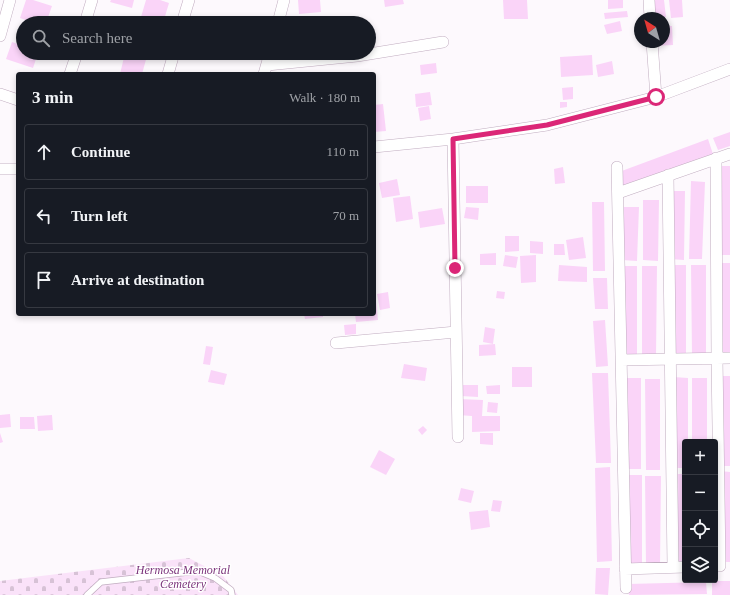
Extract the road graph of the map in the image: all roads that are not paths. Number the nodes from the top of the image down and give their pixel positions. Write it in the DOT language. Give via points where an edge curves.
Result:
graph roads {
  1 [pos="10,0"];
  2 [pos="92,0"];
  3 [pos="189,0"];
  4 [pos="284,0"];
  5 [pos="649,0"];
  6 [pos="650,12"];
  7 [pos="87,16"];
  8 [pos="184,16"];
  9 [pos="280,16"];
  10 [pos="0,36"];
  11 [pos="443,42"];
  12 [pos="652,48"];
  13 [pos="376,53"];
  14 [pos="75,60"];
  15 [pos="172,60"];
  16 [pos="329,60"];
  17 [pos="266,69"];
  18 [pos="730,69"];
  19 [pos="71,72"];
  20 [pos="169,72"];
  21 [pos="0,94"];
  22 [pos="656,97"];
  23 [pos="16,99"];
  24 [pos="453,139"];
  25 [pos="376,147"];
  26 [pos="730,154"];
  27 [pos="716,158"];
  28 [pos="617,167"];
  29 [pos="0,169"];
  30 [pos="16,169"];
  31 [pos="668,175"];
  32 [pos="618,193"];
  33 [pos="456,332"];
  34 [pos="336,343"];
  35 [pos="717,358"];
  36 [pos="730,358"];
  37 [pos="670,359"];
  38 [pos="621,360"];
  39 [pos="458,437"];
  40 [pos="722,566"];
  41 [pos="673,567"];
  42 [pos="682,567"];
  43 [pos="625,569"];
  44 [pos="626,588"];
  45 [pos="87,595"];
  46 [pos="232,595"];
  1 -- 10 [label="street"];
  2 -- 7 [label="street"];
  3 -- 8 [label="street"];
  4 -- 9 [label="street"];
  5 -- 6 [label="street"];
  11 -- 13 [label="street"];
  12 -- 22 [label="street"];
  14 -- 19 [label="street"];
  15 -- 20 [label="street"];
  16 -- 17 [label="street"];
  18 -- 22 [label="street"];
  21 -- 23 [label="street"];
  22 -- 24 [label="street" via="547,125"];
  24 -- 25 [label="street"];
  24 -- 33 [label="street"];
  26 -- 27 [label="street"];
  27 -- 31 [label="street"];
  27 -- 35 [label="street"];
  28 -- 32 [label="street"];
  29 -- 30 [label="street"];
  31 -- 32 [label="street"];
  31 -- 37 [label="street"];
  32 -- 38 [label="street"];
  33 -- 34 [label="street"];
  33 -- 39 [label="street"];
  35 -- 36 [label="street"];
  35 -- 37 [label="street"];
  35 -- 40 [label="street"];
  37 -- 38 [label="street"];
  37 -- 41 [label="street"];
  38 -- 43 [label="street"];
  41 -- 42 [label="street"];
  41 -- 43 [label="street"];
  43 -- 44 [label="street"];
  45 -- 46 [label="lane" via="101,582 198,571 215,578 231,590"];
}
